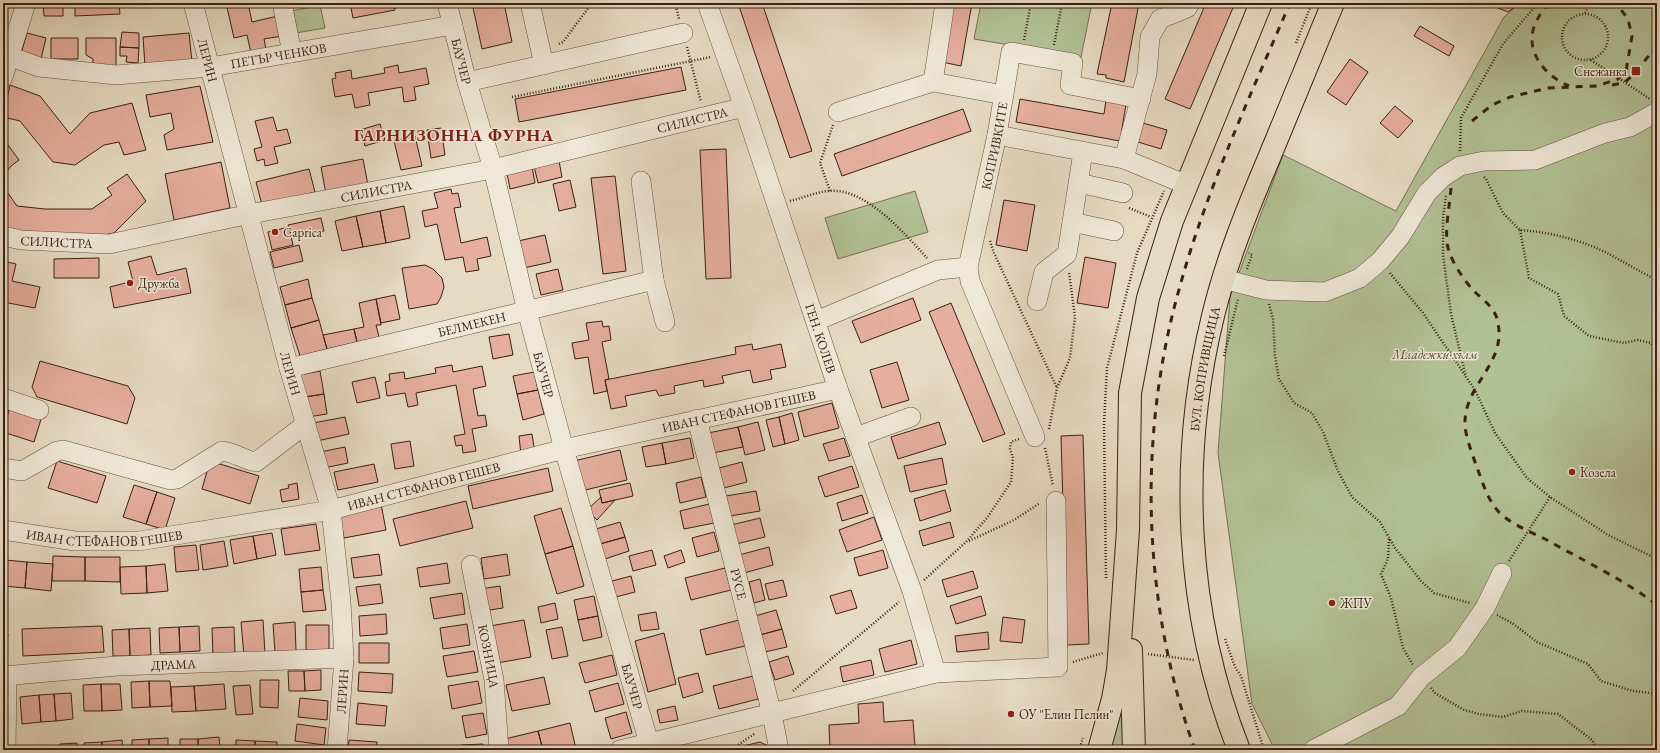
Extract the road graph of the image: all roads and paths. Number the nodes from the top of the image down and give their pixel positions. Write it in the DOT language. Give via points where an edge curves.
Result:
graph roads {
  1 [pos="26,3"];
  2 [pos="193,3"];
  3 [pos="282,3"];
  4 [pos="447,3"];
  5 [pos="530,3"];
  6 [pos="592,3"];
  7 [pos="674,3"];
  8 [pos="707,3"];
  9 [pos="946,3"];
  10 [pos="1031,3"];
  11 [pos="1062,3"];
  12 [pos="1190,3"];
  13 [pos="1261,3"];
  14 [pos="1333,3"];
  15 [pos="1538,3"];
  16 [pos="1591,3"];
  17 [pos="1586,14"];
  18 [pos="453,25"];
  19 [pos="683,33"];
  20 [pos="292,53"];
  21 [pos="725,54"];
  22 [pos="1022,54"];
  23 [pos="10,56"];
  24 [pos="542,58"];
  25 [pos="1052,59"];
  26 [pos="1591,60"];
  27 [pos="691,62"];
  28 [pos="210,67"];
  29 [pos="3,77"];
  30 [pos="467,82"];
  31 [pos="933,82"];
  32 [pos="1004,95"];
  33 [pos="512,97"];
  34 [pos="1141,99"];
  35 [pos="1657,103"];
  36 [pos="744,107"];
  37 [pos="838,112"];
  38 [pos="1657,112"];
  39 [pos="705,116"];
  40 [pos="997,136"];
  41 [pos="1083,152"];
  42 [pos="1124,159"];
  43 [pos="1460,166"];
  44 [pos="493,168"];
  45 [pos="641,181"];
  46 [pos="1079,184"];
  47 [pos="1186,185"];
  48 [pos="830,191"];
  49 [pos="1122,193"];
  50 [pos="1446,195"];
  51 [pos="776,204"];
  52 [pos="250,214"];
  53 [pos="1072,222"];
  54 [pos="1114,230"];
  55 [pos="1520,230"];
  56 [pos="3,236"];
  57 [pos="990,238"];
  58 [pos="1233,248"];
  59 [pos="1067,254"];
  60 [pos="1380,261"];
  61 [pos="968,267"];
  62 [pos="938,270"];
  63 [pos="654,280"];
  64 [pos="1657,280"];
  65 [pos="1232,282"];
  66 [pos="1266,290"];
  67 [pos="1037,301"];
  68 [pos="527,311"];
  69 [pos="816,321"];
  70 [pos="665,322"];
  71 [pos="1657,351"];
  72 [pos="1223,359"];
  73 [pos="289,368"];
  74 [pos="1466,377"];
  75 [pos="838,388"];
  76 [pos="1057,388"];
  77 [pos="3,398"];
  78 [pos="39,410"];
  79 [pos="911,417"];
  80 [pos="697,419"];
  81 [pos="306,424"];
  82 [pos="856,437"];
  83 [pos="1042,439"];
  84 [pos="564,449"];
  85 [pos="3,468"];
  86 [pos="1011,482"];
  87 [pos="1050,494"];
  88 [pos="1550,497"];
  89 [pos="331,510"];
  90 [pos="3,530"];
  91 [pos="1128,530"];
  92 [pos="1389,539"];
  93 [pos="966,542"];
  94 [pos="1514,550"];
  95 [pos="1657,559"];
  96 [pos="470,565"];
  97 [pos="1502,573"];
  98 [pos="1485,608"];
  99 [pos="1223,632"];
  100 [pos="1106,652"];
  101 [pos="1143,654"];
  102 [pos="344,658"];
  103 [pos="1197,661"];
  104 [pos="1058,667"];
  105 [pos="936,673"];
  106 [pos="5,676"];
  107 [pos="1421,677"];
  108 [pos="1657,696"];
  109 [pos="772,714"];
  110 [pos="649,747"];
  111 [pos="6,750"];
  112 [pos="338,750"];
  113 [pos="499,750"];
  114 [pos="620,750"];
  115 [pos="779,750"];
  116 [pos="1098,750"];
  117 [pos="1134,750"];
  118 [pos="1239,750"];
  119 [pos="1264,750"];
  120 [pos="1313,750"];
  121 [pos="1598,750"];
  1 -- 23 [label="street"];
  2 -- 28 [label="street, ЛЕРИН"];
  3 -- 20 [label="street"];
  4 -- 18 [label="street, БАУЧЕР"];
  5 -- 24 [label="street"];
  6 -- 24 [label="path" via="563,42"];
  7 -- 19 [label="path"];
  8 -- 21 [label="street, ГЕН. КОЛЕВ"];
  9 -- 31 [label="street"];
  10 -- 22 [label="path"];
  11 -- 25 [label="path"];
  12 -- 34 [label="street" via="1187,8 1160,19 1150,37 1147,74"];
  13 -- 47 [label="main road"];
  14 -- 58 [label="main road, БУЛ. КОПРИВЩИЦА"];
  15 -- 43 [label="path" via="1503,44 1461,118"];
  16 -- 17 [label="path"];
  17 -- 26 [label="path" via="1600,18 1605,24 1609,38 1603,52"];
  17 -- 26 [label="path" via="1568,21 1562,32 1562,40 1568,54 1579,59"];
  18 -- 20 [label="street, ПЕТЪР ЧЕНКОВ"];
  18 -- 30 [label="street, БАУЧЕР"];
  19 -- 24 [label="street"];
  19 -- 27 [label="path"];
  20 -- 28 [label="street, ПЕТЪР ЧЕНКОВ"];
  21 -- 27 [label="path"];
  21 -- 36 [label="street, ГЕН. КОЛЕВ"];
  22 -- 25 [label="street"];
  22 -- 32 [label="street" via="1011,52"];
  23 -- 28 [label="street, ПЕТЪР ЧЕНКОВ" via="39,67 116,75"];
  23 -- 29 [label="street"];
  24 -- 30 [label="street"];
  25 -- 34 [label="street" via="1073,63 1070,85"];
  26 -- 35 [label="path" via="1618,80"];
  27 -- 33 [label="path"];
  27 -- 39 [label="path"];
  28 -- 52 [label="street, ЛЕРИН"];
  30 -- 44 [label="street, БАУЧЕР"];
  31 -- 32 [label="street, КОПРИВКИТЕ"];
  31 -- 37 [label="street, КОПРИВКИТЕ"];
  32 -- 40 [label="street, КОПРИВКИТЕ"];
  34 -- 42 [label="street"];
  36 -- 39 [label="street, СИЛИСТРА"];
  36 -- 51 [label="street, ГЕН. КОЛЕВ"];
  37 -- 48 [label="path" via="820,163"];
  38 -- 43 [label="street" via="1630,127 1535,160 1484,161"];
  39 -- 44 [label="street, СИЛИСТРА"];
  40 -- 41 [label="street"];
  40 -- 61 [label="street, КОПРИВКИТЕ"];
  41 -- 42 [label="street"];
  41 -- 46 [label="street"];
  42 -- 47 [label="street"];
  43 -- 55 [label="path" via="1486,179 1503,213"];
  43 -- 60 [label="street" via="1427,193 1400,237"];
  44 -- 52 [label="street, СИЛИСТРА"];
  44 -- 68 [label="street, БАУЧЕР"];
  45 -- 63 [label="street"];
  46 -- 49 [label="street"];
  46 -- 53 [label="street"];
  47 -- 91 [label="main road" via="1148,298 1136,357 1130,394"];
  48 -- 51 [label="path"];
  48 -- 62 [label="path" via="858,196 896,224"];
  50 -- 74 [label="path" via="1443,255 1451,314"];
  51 -- 69 [label="street, ГЕН. КОЛЕВ"];
  52 -- 56 [label="street, СИЛИСТРА" via="109,244 21,240"];
  52 -- 73 [label="street, ЛЕРИН"];
  53 -- 54 [label="street"];
  53 -- 59 [label="street"];
  55 -- 64 [label="path" via="1539,231 1568,238 1603,251"];
  55 -- 71 [label="path" via="1529,278 1558,294 1564,316 1589,336 1624,343 1638,340 1651,343"];
  57 -- 76 [label="path" via="994,253"];
  58 -- 65 [label="main road, БУЛ. КОПРИВЩИЦА"];
  58 -- 65 [label="path" via="1252,255"];
  59 -- 67 [label="street" via="1044,272"];
  59 -- 76 [label="path" via="1075,317 1070,358"];
  60 -- 66 [label="street" via="1360,278 1324,292"];
  60 -- 74 [label="path" via="1423,313"];
  61 -- 62 [label="street"];
  61 -- 83 [label="street" via="970,281"];
  62 -- 69 [label="street"];
  63 -- 68 [label="street, БЕЛМЕКЕН"];
  63 -- 70 [label="street"];
  65 -- 66 [label="street"];
  65 -- 72 [label="path"];
  65 -- 118 [label="main road, БУЛ. КОПРИВЩИЦА" via="1213,316 1201,380 1193,444 1191,523 1196,583 1208,655"];
  66 -- 92 [label="path" via="1273,319 1279,379 1294,403 1312,413 1352,497 1380,522"];
  68 -- 73 [label="street, БЕЛМЕКЕН"];
  68 -- 84 [label="street, БАУЧЕР"];
  69 -- 75 [label="street, ГЕН. КОЛЕВ"];
  73 -- 81 [label="street, ЛЕРИН"];
  74 -- 88 [label="path" via="1475,390 1495,434 1527,478"];
  75 -- 80 [label="street, ИВАН СТЕФАНОВ ГЕШЕВ"];
  75 -- 82 [label="street, ГЕН. КОЛЕВ"];
  76 -- 83 [label="path"];
  77 -- 78 [label="street"];
  79 -- 82 [label="street"];
  80 -- 84 [label="street, ИВАН СТЕФАНОВ ГЕШЕВ"];
  80 -- 109 [label="street, РУСЕ"];
  81 -- 85 [label="street" via="256,462 222,451 177,479 171,480 63,450 22,471"];
  81 -- 89 [label="street, ЛЕРИН"];
  82 -- 105 [label="street, ГЕН. КОЛЕВ" via="912,591"];
  83 -- 86 [label="path" via="1011,442"];
  83 -- 87 [label="path"];
  84 -- 89 [label="street, ИВАН СТЕФАНОВ ГЕШЕВ"];
  84 -- 110 [label="street, БАУЧЕР"];
  87 -- 93 [label="path" via="1014,520"];
  87 -- 104 [label="street"];
  88 -- 94 [label="path"];
  88 -- 95 [label="path" via="1608,535"];
  89 -- 90 [label="street, ИВАН СТЕФАНОВ ГЕШЕВ" via="139,541 75,541"];
  89 -- 102 [label="street, ЛЕРИН"];
  91 -- 116 [label="main road" via="1118,670"];
  91 -- 117 [label="main road"];
  92 -- 98 [label="path" via="1421,581 1434,593"];
  92 -- 107 [label="path" via="1388,559 1381,574 1391,598 1403,648"];
  96 -- 113 [label="street, КОЗНИЦА" via="494,680"];
  97 -- 98 [label="street"];
  98 -- 107 [label="street" via="1456,648"];
  98 -- 108 [label="path" via="1512,623 1537,642 1588,664 1601,681"];
  99 -- 119 [label="path" via="1235,667 1241,676"];
  100 -- 104 [label="path"];
  101 -- 103 [label="path"];
  102 -- 106 [label="street, ДРАМА" via="117,666"];
  102 -- 112 [label="street, ЛЕРИН"];
  104 -- 105 [label="street"];
  105 -- 109 [label="street"];
  106 -- 111 [label="street"];
  107 -- 120 [label="street" via="1398,706"];
  107 -- 121 [label="path" via="1435,693 1464,710 1503,717 1522,711 1558,714 1592,740"];
  109 -- 110 [label="street"];
  109 -- 115 [label="street, РУСЕ"];
  110 -- 114 [label="street"];
}
